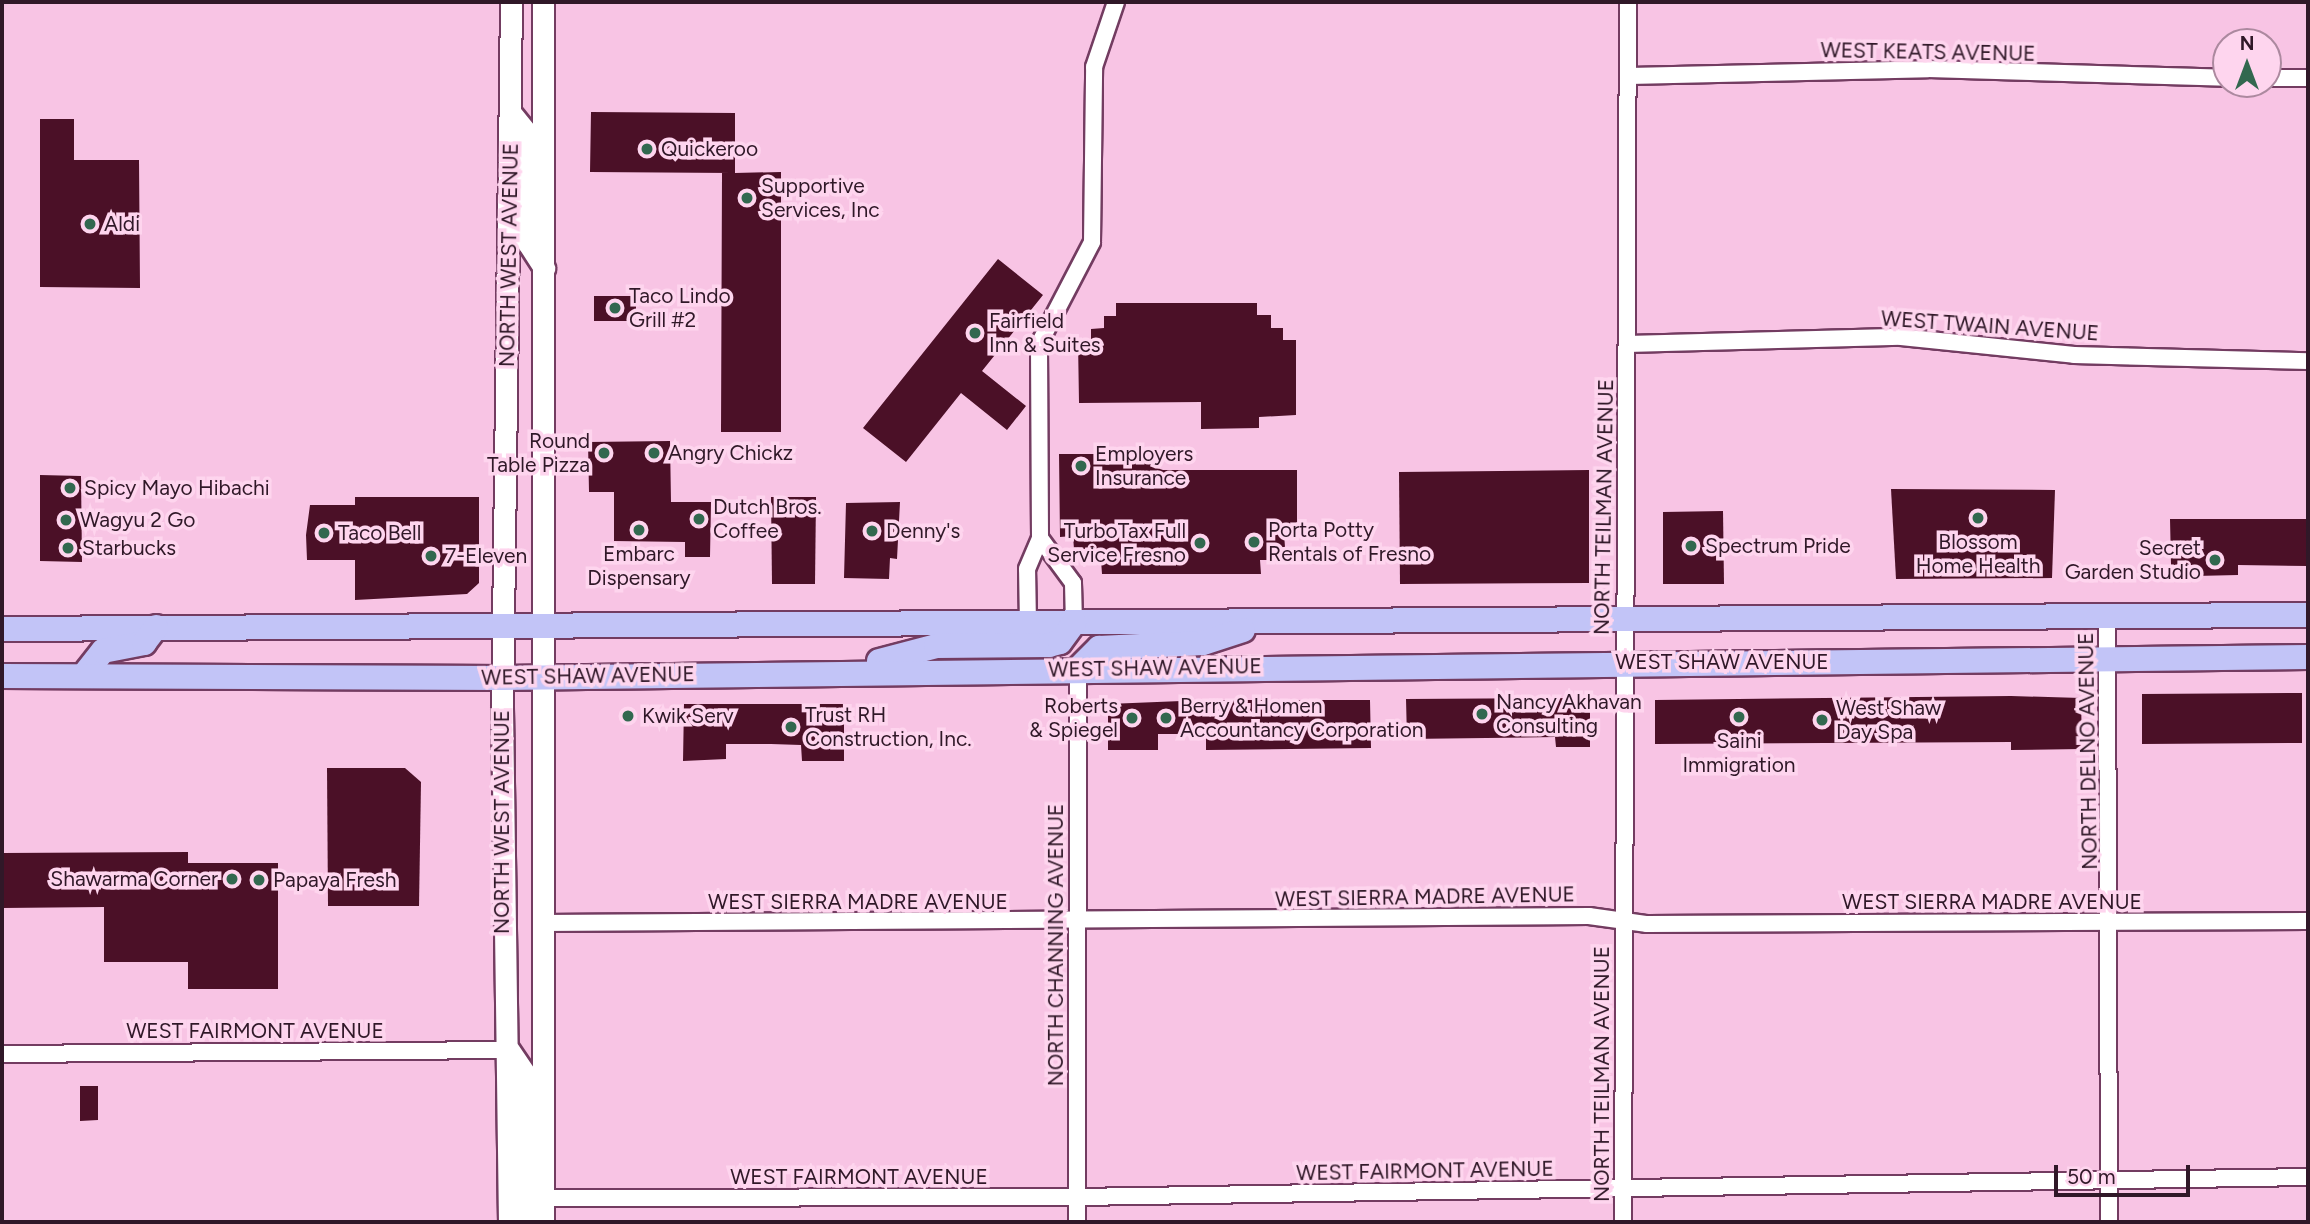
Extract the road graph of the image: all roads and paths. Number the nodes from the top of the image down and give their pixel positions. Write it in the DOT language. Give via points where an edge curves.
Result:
graph roads {
  1 [pos="511,2"];
  2 [pos="543,2"];
  3 [pos="1116,2"];
  4 [pos="1628,2"];
  5 [pos="1629,76"];
  6 [pos="2212,78"];
  7 [pos="2282,78"];
  8 [pos="2308,78"];
  9 [pos="510,112"];
  10 [pos="544,268"];
  11 [pos="1627,344"];
  12 [pos="2308,361"];
  13 [pos="1040,538"];
  14 [pos="2308,615"];
  15 [pos="2107,616"];
  16 [pos="1624,621"];
  17 [pos="1074,623"];
  18 [pos="1259,623"];
  19 [pos="1028,624"];
  20 [pos="505,626"];
  21 [pos="543,626"];
  22 [pos="156,627"];
  23 [pos="7,630"];
  24 [pos="2308,657"];
  25 [pos="2107,659"];
  26 [pos="1624,663"];
  27 [pos="1078,669"];
  28 [pos="848,670"];
  29 [pos="84,675"];
  30 [pos="2,676"];
  31 [pos="543,677"];
  32 [pos="502,678"];
  33 [pos="1622,920"];
  34 [pos="2308,921"];
  35 [pos="1076,922"];
  36 [pos="542,923"];
  37 [pos="2110,924"];
  38 [pos="509,1050"];
  39 [pos="2,1054"];
  40 [pos="2308,1177"];
  41 [pos="2110,1178"];
  42 [pos="1623,1189"];
  43 [pos="1077,1197"];
  44 [pos="543,1198"];
  45 [pos="509,1222"];
  46 [pos="528,1222"];
  47 [pos="543,1222"];
  48 [pos="1077,1222"];
  49 [pos="1623,1222"];
  50 [pos="2109,1222"];
  1 -- 9 [label="main road, NORTH WEST AVENUE"];
  2 -- 10 [label="main road, NORTH WEST AVENUE"];
  3 -- 13 [label="street" via="1094,67 1092,242 1039,344"];
  4 -- 5 [label="street, NORTH TEILMAN AVENUE"];
  5 -- 6 [label="street, WEST KEATS AVENUE" via="1928,69"];
  5 -- 11 [label="street, NORTH TEILMAN AVENUE"];
  7 -- 8 [label="street"];
  9 -- 10 [label="main road" via="527,132 528,243"];
  9 -- 20 [label="main road, NORTH WEST AVENUE"];
  10 -- 21 [label="main road, NORTH WEST AVENUE"];
  11 -- 12 [label="street, WEST TWAIN AVENUE" via="1902,337 2074,355"];
  11 -- 16 [label="street, NORTH TEILMAN AVENUE"];
  13 -- 17 [label="street" via="1073,583"];
  13 -- 19 [label="street" via="1027,569"];
  14 -- 15 [label="main road, WEST SHAW AVENUE"];
  15 -- 16 [label="main road, WEST SHAW AVENUE"];
  15 -- 25 [label="street, NORTH DELNO AVENUE"];
  16 -- 18 [label="main road, WEST SHAW AVENUE"];
  16 -- 26 [label="street, NORTH TEILMAN AVENUE"];
  17 -- 18 [label="main road, WEST SHAW AVENUE"];
  17 -- 19 [label="main road, WEST SHAW AVENUE"];
  17 -- 28 [label="main road" via="1059,642 1048,645 936,646"];
  18 -- 27 [label="main road" via="1203,643 1099,648"];
  19 -- 21 [label="main road, WEST SHAW AVENUE"];
  20 -- 21 [label="main road, WEST SHAW AVENUE"];
  20 -- 22 [label="main road, WEST SHAW AVENUE"];
  20 -- 32 [label="main road, NORTH WEST AVENUE"];
  21 -- 31 [label="main road, NORTH WEST AVENUE"];
  22 -- 23 [label="main road, WEST SHAW AVENUE"];
  22 -- 29 [label="main road" via="144,643 103,651"];
  24 -- 25 [label="main road, WEST SHAW AVENUE"];
  25 -- 26 [label="main road, WEST SHAW AVENUE"];
  25 -- 37 [label="street, NORTH DELNO AVENUE"];
  26 -- 27 [label="main road, WEST SHAW AVENUE"];
  26 -- 33 [label="street, NORTH TEILMAN AVENUE"];
  27 -- 28 [label="main road, WEST SHAW AVENUE"];
  27 -- 35 [label="street, NORTH CHANNING AVENUE"];
  28 -- 31 [label="main road, WEST SHAW AVENUE"];
  29 -- 30 [label="main road, WEST SHAW AVENUE"];
  29 -- 32 [label="main road, WEST SHAW AVENUE"];
  31 -- 32 [label="main road, WEST SHAW AVENUE"];
  31 -- 36 [label="main road, NORTH WEST AVENUE"];
  32 -- 38 [label="main road, NORTH WEST AVENUE"];
  33 -- 35 [label="street, WEST SIERRA MADRE AVENUE"];
  33 -- 37 [label="street, WEST SIERRA MADRE AVENUE"];
  33 -- 42 [label="street, NORTH TEILMAN AVENUE"];
  34 -- 37 [label="street, WEST SIERRA MADRE AVENUE"];
  35 -- 36 [label="street, WEST SIERRA MADRE AVENUE"];
  35 -- 43 [label="street, NORTH CHANNING AVENUE"];
  36 -- 44 [label="main road, NORTH WEST AVENUE"];
  37 -- 41 [label="street, NORTH DELNO AVENUE"];
  38 -- 39 [label="street, WEST FAIRMONT AVENUE"];
  38 -- 45 [label="main road, NORTH WEST AVENUE"];
  38 -- 46 [label="main road" via="526,1075"];
  40 -- 41 [label="street, WEST FAIRMONT AVENUE"];
  41 -- 42 [label="street, WEST FAIRMONT AVENUE"];
  41 -- 50 [label="street, NORTH DELNO AVENUE"];
  42 -- 43 [label="street, WEST FAIRMONT AVENUE"];
  42 -- 49 [label="street, NORTH TEILMAN AVENUE"];
  43 -- 44 [label="street, WEST FAIRMONT AVENUE"];
  43 -- 48 [label="street, NORTH CHANNING AVENUE"];
  44 -- 47 [label="main road, NORTH WEST AVENUE"];
}
